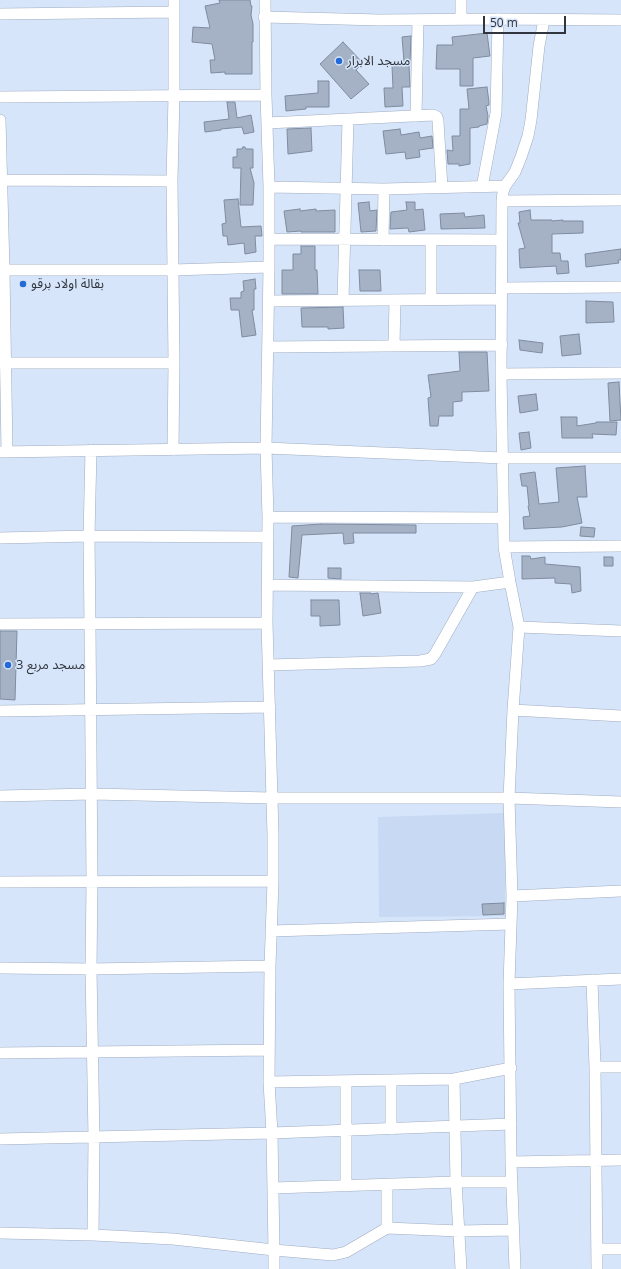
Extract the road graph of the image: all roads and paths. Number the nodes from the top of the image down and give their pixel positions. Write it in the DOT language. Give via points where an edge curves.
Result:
graph roads {
  1 [pos="174,0"];
  2 [pos="265,0"];
  3 [pos="461,0"];
  4 [pos="174,12"];
  5 [pos="0,14"];
  6 [pos="264,17"];
  7 [pos="461,19"];
  8 [pos="498,19"];
  9 [pos="418,20"];
  10 [pos="544,20"];
  11 [pos="621,20"];
  12 [pos="266,95"];
  13 [pos="174,96"];
  14 [pos="0,97"];
  15 [pos="416,116"];
  16 [pos="0,120"];
  17 [pos="348,120"];
  18 [pos="267,123"];
  19 [pos="1,180"];
  20 [pos="172,180"];
  21 [pos="505,186"];
  22 [pos="269,187"];
  23 [pos="482,187"];
  24 [pos="442,188"];
  25 [pos="346,189"];
  26 [pos="384,189"];
  27 [pos="621,200"];
  28 [pos="502,202"];
  29 [pos="269,239"];
  30 [pos="345,240"];
  31 [pos="383,240"];
  32 [pos="431,240"];
  33 [pos="501,240"];
  34 [pos="269,267"];
  35 [pos="2,270"];
  36 [pos="173,270"];
  37 [pos="621,287"];
  38 [pos="501,293"];
  39 [pos="269,300"];
  40 [pos="343,300"];
  41 [pos="395,300"];
  42 [pos="431,300"];
  43 [pos="502,345"];
  44 [pos="394,346"];
  45 [pos="268,347"];
  46 [pos="3,363"];
  47 [pos="174,363"];
  48 [pos="621,373"];
  49 [pos="501,374"];
  50 [pos="266,448"];
  51 [pos="91,450"];
  52 [pos="173,450"];
  53 [pos="4,452"];
  54 [pos="503,458"];
  55 [pos="621,458"];
  56 [pos="268,517"];
  57 [pos="504,518"];
  58 [pos="89,536"];
  59 [pos="268,537"];
  60 [pos="0,538"];
  61 [pos="621,546"];
  62 [pos="504,547"];
  63 [pos="510,582"];
  64 [pos="268,585"];
  65 [pos="472,587"];
  66 [pos="267,623"];
  67 [pos="0,624"];
  68 [pos="90,625"];
  69 [pos="519,627"];
  70 [pos="621,631"];
  71 [pos="268,665"];
  72 [pos="270,707"];
  73 [pos="91,710"];
  74 [pos="513,710"];
  75 [pos="0,711"];
  76 [pos="621,716"];
  77 [pos="92,794"];
  78 [pos="0,796"];
  79 [pos="271,798"];
  80 [pos="509,798"];
  81 [pos="621,802"];
  82 [pos="92,881"];
  83 [pos="273,881"];
  84 [pos="0,882"];
  85 [pos="621,891"];
  86 [pos="512,896"];
  87 [pos="511,924"];
  88 [pos="271,931"];
  89 [pos="270,966"];
  90 [pos="0,968"];
  91 [pos="91,969"];
  92 [pos="621,979"];
  93 [pos="592,980"];
  94 [pos="509,984"];
  95 [pos="269,1050"];
  96 [pos="0,1053"];
  97 [pos="92,1053"];
  98 [pos="595,1067"];
  99 [pos="621,1067"];
  100 [pos="511,1068"];
  101 [pos="454,1079"];
  102 [pos="346,1081"];
  103 [pos="391,1081"];
  104 [pos="269,1082"];
  105 [pos="511,1124"];
  106 [pos="454,1126"];
  107 [pos="391,1129"];
  108 [pos="346,1130"];
  109 [pos="272,1133"];
  110 [pos="94,1138"];
  111 [pos="0,1139"];
  112 [pos="596,1160"];
  113 [pos="621,1160"];
  114 [pos="511,1162"];
  115 [pos="456,1182"];
  116 [pos="512,1182"];
  117 [pos="386,1184"];
  118 [pos="346,1186"];
  119 [pos="273,1188"];
  120 [pos="387,1228"];
  121 [pos="513,1230"];
  122 [pos="459,1231"];
  123 [pos="0,1233"];
  124 [pos="92,1235"];
  125 [pos="597,1249"];
  126 [pos="621,1249"];
  127 [pos="274,1250"];
  128 [pos="274,1269"];
  129 [pos="461,1269"];
  130 [pos="515,1269"];
  131 [pos="598,1269"];
  1 -- 4 [label="street"];
  2 -- 6 [label="street"];
  3 -- 7 [label="street"];
  4 -- 5 [label="street"];
  4 -- 13 [label="street"];
  6 -- 9 [label="street"];
  6 -- 12 [label="street"];
  7 -- 8 [label="street"];
  7 -- 9 [label="street"];
  8 -- 10 [label="street"];
  8 -- 23 [label="street" via="496,113"];
  9 -- 15 [label="street"];
  10 -- 11 [label="street"];
  10 -- 21 [label="street" via="528,136 515,172"];
  12 -- 13 [label="street"];
  12 -- 18 [label="street"];
  13 -- 14 [label="street"];
  13 -- 20 [label="street"];
  15 -- 17 [label="street"];
  15 -- 24 [label="street" via="437,117"];
  16 -- 19 [label="street"];
  17 -- 18 [label="street"];
  17 -- 25 [label="street"];
  18 -- 22 [label="street"];
  19 -- 20 [label="street"];
  19 -- 35 [label="street"];
  20 -- 36 [label="street"];
  21 -- 23 [label="street"];
  21 -- 28 [label="street"];
  22 -- 25 [label="street"];
  22 -- 29 [label="street"];
  23 -- 24 [label="street"];
  24 -- 26 [label="street"];
  25 -- 26 [label="street"];
  25 -- 30 [label="street"];
  26 -- 31 [label="street"];
  27 -- 28 [label="street"];
  28 -- 33 [label="street"];
  29 -- 30 [label="street"];
  29 -- 34 [label="street"];
  30 -- 31 [label="street"];
  30 -- 40 [label="street"];
  31 -- 32 [label="street"];
  32 -- 33 [label="street"];
  32 -- 42 [label="street"];
  33 -- 38 [label="street"];
  34 -- 36 [label="street"];
  34 -- 39 [label="street"];
  35 -- 36 [label="street"];
  35 -- 46 [label="street"];
  36 -- 47 [label="street"];
  37 -- 38 [label="street"];
  38 -- 42 [label="street"];
  38 -- 43 [label="street"];
  39 -- 40 [label="street"];
  39 -- 45 [label="street"];
  40 -- 41 [label="street"];
  41 -- 42 [label="street"];
  41 -- 44 [label="street"];
  43 -- 44 [label="street"];
  43 -- 49 [label="street"];
  44 -- 45 [label="street"];
  45 -- 50 [label="street"];
  46 -- 47 [label="street"];
  46 -- 53 [label="street"];
  47 -- 52 [label="street"];
  48 -- 49 [label="street"];
  49 -- 54 [label="street"];
  50 -- 52 [label="street"];
  50 -- 54 [label="street"];
  50 -- 56 [label="street"];
  51 -- 52 [label="street"];
  51 -- 53 [label="street"];
  51 -- 58 [label="street"];
  54 -- 55 [label="street"];
  54 -- 57 [label="street"];
  56 -- 57 [label="street"];
  56 -- 59 [label="street"];
  57 -- 62 [label="street"];
  58 -- 59 [label="street"];
  58 -- 60 [label="street"];
  58 -- 68 [label="street"];
  59 -- 64 [label="street"];
  61 -- 62 [label="street"];
  62 -- 63 [label="street"];
  63 -- 65 [label="street"];
  63 -- 69 [label="street"];
  64 -- 65 [label="street"];
  64 -- 66 [label="street"];
  65 -- 71 [label="street" via="431,659"];
  66 -- 68 [label="street"];
  66 -- 71 [label="street"];
  67 -- 68 [label="street"];
  68 -- 73 [label="street"];
  69 -- 70 [label="street"];
  69 -- 74 [label="street"];
  71 -- 72 [label="street"];
  72 -- 73 [label="street"];
  72 -- 79 [label="street"];
  73 -- 75 [label="street"];
  73 -- 77 [label="street"];
  74 -- 76 [label="street"];
  74 -- 80 [label="street"];
  77 -- 78 [label="street"];
  77 -- 79 [label="street"];
  77 -- 82 [label="street"];
  79 -- 80 [label="street"];
  79 -- 83 [label="street"];
  80 -- 81 [label="street"];
  80 -- 86 [label="street"];
  82 -- 83 [label="street"];
  82 -- 84 [label="street"];
  82 -- 91 [label="street"];
  83 -- 88 [label="street"];
  85 -- 86 [label="street"];
  86 -- 87 [label="street"];
  87 -- 88 [label="street"];
  87 -- 94 [label="street"];
  88 -- 89 [label="street"];
  89 -- 91 [label="street"];
  89 -- 95 [label="street"];
  90 -- 91 [label="street"];
  91 -- 97 [label="street"];
  92 -- 93 [label="street"];
  93 -- 94 [label="street"];
  93 -- 98 [label="street"];
  94 -- 100 [label="street"];
  95 -- 97 [label="street"];
  95 -- 104 [label="street"];
  96 -- 97 [label="street"];
  97 -- 110 [label="street"];
  98 -- 99 [label="street"];
  98 -- 112 [label="street"];
  100 -- 101 [label="street"];
  100 -- 105 [label="street"];
  101 -- 103 [label="street"];
  101 -- 106 [label="street"];
  102 -- 103 [label="street"];
  102 -- 104 [label="street"];
  102 -- 108 [label="street"];
  103 -- 107 [label="street"];
  104 -- 109 [label="street"];
  105 -- 106 [label="street"];
  105 -- 114 [label="street"];
  106 -- 107 [label="street"];
  106 -- 115 [label="street"];
  107 -- 108 [label="street"];
  108 -- 109 [label="street"];
  108 -- 118 [label="street"];
  109 -- 110 [label="street"];
  109 -- 119 [label="street"];
  110 -- 111 [label="street"];
  110 -- 124 [label="street"];
  112 -- 113 [label="street"];
  112 -- 114 [label="street"];
  112 -- 125 [label="street"];
  114 -- 116 [label="street"];
  115 -- 116 [label="street"];
  115 -- 117 [label="street"];
  115 -- 122 [label="street"];
  116 -- 121 [label="street"];
  117 -- 118 [label="street"];
  117 -- 120 [label="street"];
  118 -- 119 [label="street"];
  119 -- 127 [label="street"];
  120 -- 122 [label="street"];
  120 -- 127 [label="street" via="346,1252 333,1255"];
  121 -- 122 [label="street"];
  121 -- 130 [label="street"];
  122 -- 129 [label="street"];
  123 -- 124 [label="street"];
  124 -- 127 [label="street" via="173,1239"];
  125 -- 126 [label="street"];
  125 -- 131 [label="street"];
  127 -- 128 [label="street"];
}
